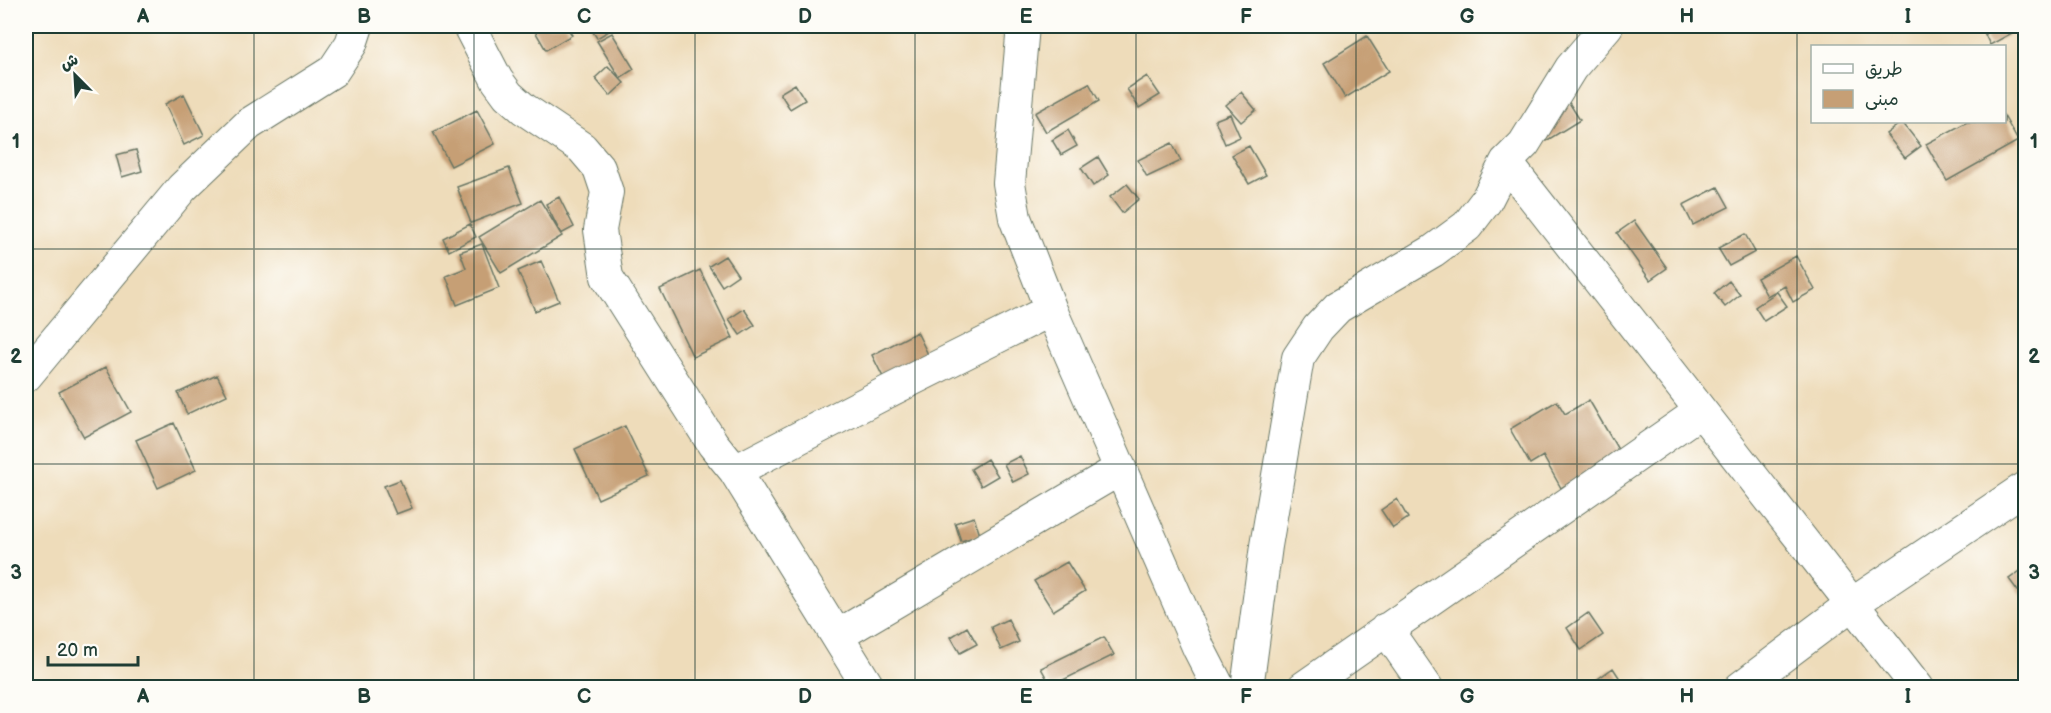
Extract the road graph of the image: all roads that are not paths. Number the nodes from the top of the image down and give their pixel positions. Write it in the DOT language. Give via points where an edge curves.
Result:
graph roads {
  1 [pos="357,26"];
  2 [pos="469,26"];
  3 [pos="1023,26"];
  4 [pos="1607,26"];
  5 [pos="1506,162"];
  6 [pos="1051,310"];
  7 [pos="26,376"];
  8 [pos="1701,411"];
  9 [pos="1120,469"];
  10 [pos="735,471"];
  11 [pos="2025,487"];
  12 [pos="1852,604"];
  13 [pos="1386,629"];
  14 [pos="837,636"];
  15 [pos="869,687"];
  16 [pos="1219,687"];
  17 [pos="1247,687"];
  18 [pos="1303,687"];
  19 [pos="1427,687"];
  20 [pos="1740,687"];
  21 [pos="1918,687"];
  1 -- 7 [label="street" via="351,44 333,71 249,124 182,188"];
  2 -- 10 [label="street" via="508,95 582,148 599,168 607,192 600,230 607,277 713,444"];
  3 -- 6 [label="street" via="1009,183 1015,218"];
  4 -- 5 [label="street" via="1571,68 1524,144"];
  5 -- 8 [label="street"];
  5 -- 17 [label="street" via="1467,226 1434,251 1338,307 1318,328 1299,358 1266,546"];
  6 -- 9 [label="street"];
  6 -- 10 [label="street"];
  8 -- 12 [label="street"];
  8 -- 13 [label="street"];
  9 -- 14 [label="street"];
  9 -- 16 [label="street"];
  10 -- 14 [label="street"];
  11 -- 12 [label="street"];
  12 -- 20 [label="street"];
  12 -- 21 [label="street"];
  13 -- 18 [label="street"];
  13 -- 19 [label="street"];
  14 -- 15 [label="street"];
}
